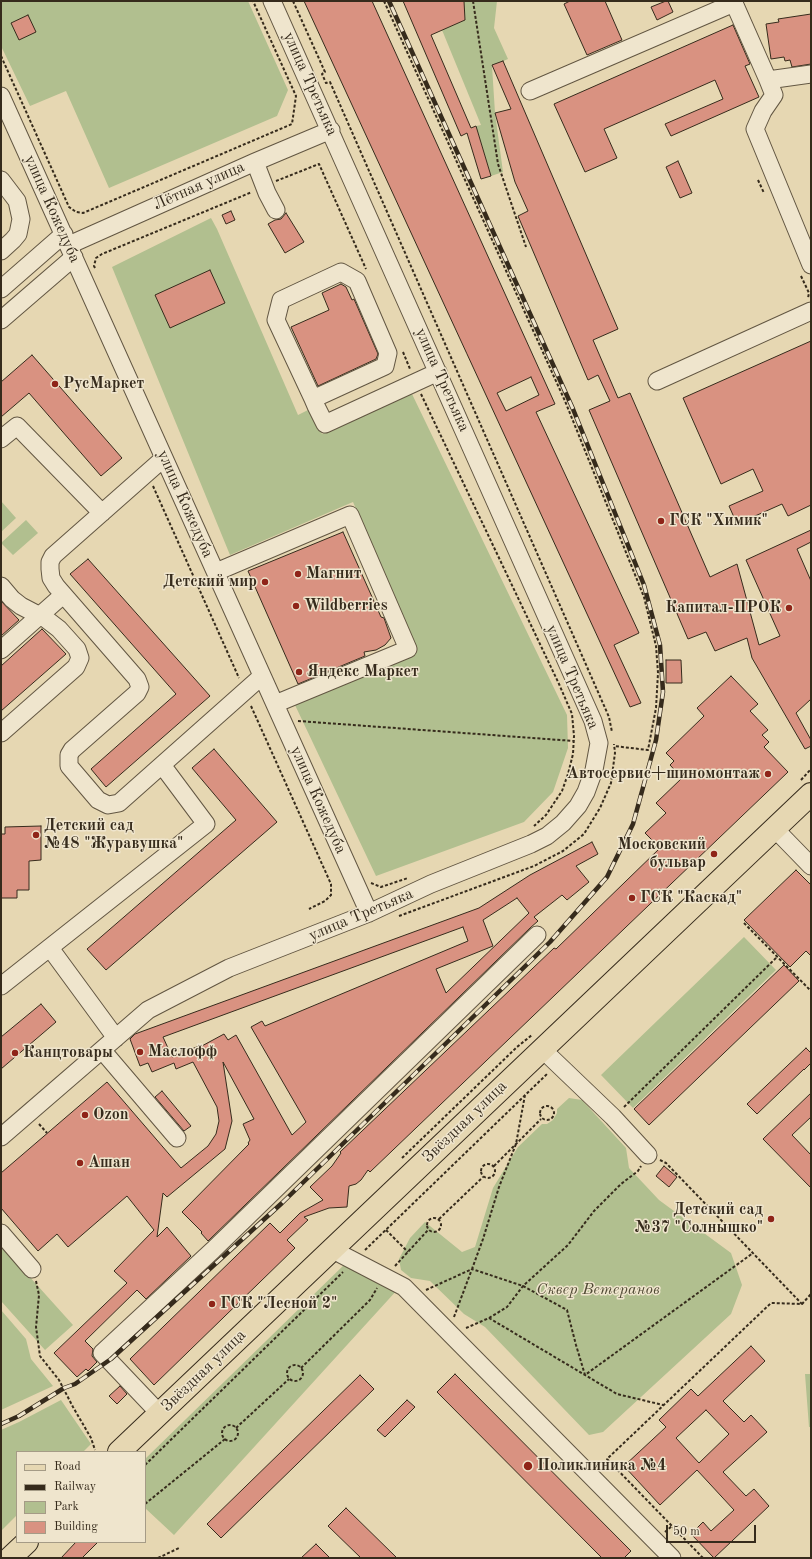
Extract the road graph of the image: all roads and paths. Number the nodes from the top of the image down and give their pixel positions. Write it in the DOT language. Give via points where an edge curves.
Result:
graph roads {
  1 [pos="253,1"];
  2 [pos="272,1"];
  3 [pos="384,1"];
  4 [pos="472,1"];
  5 [pos="1,56"];
  6 [pos="811,74"];
  7 [pos="768,80"];
  8 [pos="530,91"];
  9 [pos="1,96"];
  10 [pos="331,130"];
  11 [pos="255,162"];
  12 [pos="1,180"];
  13 [pos="758,180"];
  14 [pos="265,186"];
  15 [pos="766,197"];
  16 [pos="276,210"];
  17 [pos="69,245"];
  18 [pos="526,247"];
  19 [pos="1,251"];
  20 [pos="366,269"];
  21 [pos="805,269"];
  22 [pos="98,272"];
  23 [pos="1,289"];
  24 [pos="809,306"];
  25 [pos="1,320"];
  26 [pos="401,348"];
  27 [pos="410,369"];
  28 [pos="438,372"];
  29 [pos="657,381"];
  30 [pos="420,392"];
  31 [pos="313,399"];
  32 [pos="1,439"];
  33 [pos="164,458"];
  34 [pos="102,513"];
  35 [pos="216,572"];
  36 [pos="1,586"];
  37 [pos="63,595"];
  38 [pos="40,616"];
  39 [pos="1,650"];
  40 [pos="262,676"];
  41 [pos="281,702"];
  42 [pos="1,733"];
  43 [pos="574,741"];
  44 [pos="614,746"];
  45 [pos="162,765"];
  46 [pos="811,794"];
  47 [pos="774,829"];
  48 [pos="529,830"];
  49 [pos="811,866"];
  50 [pos="367,877"];
  51 [pos="410,877"];
  52 [pos="332,884"];
  53 [pos="309,909"];
  54 [pos="369,913"];
  55 [pos="744,923"];
  56 [pos="536,935"];
  57 [pos="50,948"];
  58 [pos="778,957"];
  59 [pos="1,986"];
  60 [pos="811,991"];
  61 [pos="116,1038"];
  62 [pos="542,1049"];
  63 [pos="102,1050"];
  64 [pos="525,1095"];
  65 [pos="613,1118"];
  66 [pos="541,1119"];
  67 [pos="38,1124"];
  68 [pos="47,1133"];
  69 [pos="1,1137"];
  70 [pos="177,1138"];
  71 [pos="516,1144"];
  72 [pos="648,1155"];
  73 [pos="494,1166"];
  74 [pos="482,1176"];
  75 [pos="440,1219"];
  76 [pos="386,1230"];
  77 [pos="428,1230"];
  78 [pos="1,1233"];
  79 [pos="331,1250"];
  80 [pos="408,1252"];
  81 [pos="753,1253"];
  82 [pos="32,1269"];
  83 [pos="472,1270"];
  84 [pos="342,1273"];
  85 [pos="349,1275"];
  86 [pos="379,1282"];
  87 [pos="523,1286"];
  88 [pos="811,1294"];
  89 [pos="414,1296"];
  90 [pos="802,1304"];
  91 [pos="489,1318"];
  92 [pos="452,1334"];
  93 [pos="300,1368"];
  94 [pos="585,1375"];
  95 [pos="289,1379"];
  96 [pos="664,1405"];
  97 [pos="159,1413"];
  98 [pos="236,1428"];
  99 [pos="225,1439"];
  100 [pos="94,1450"];
  101 [pos="120,1451"];
  102 [pos="146,1503"];
  103 [pos="26,1543"];
  104 [pos="180,1548"];
  105 [pos="10,1558"];
  106 [pos="158,1558"];
  107 [pos="672,1558"];
  108 [pos="703,1558"];
  1 -- 5 [label="path" via="296,96 292,124 83,213 69,207"];
  2 -- 10 [label="street, улица Третьяка"];
  3 -- 44 [label="path" via="565,401 644,597 656,646 658,673 656,708 648,750"];
  4 -- 18 [label="path" via="498,164"];
  6 -- 7 [label="street"];
  7 -- 8 [label="street" via="734,3"];
  7 -- 21 [label="street" via="774,95 755,129"];
  9 -- 17 [label="street, улица Кожедуба"];
  10 -- 11 [label="street, Лётная улица"];
  10 -- 28 [label="street, улица Третьяка"];
  11 -- 14 [label="street"];
  11 -- 17 [label="street, Лётная улица"];
  12 -- 19 [label="street" via="17,201 22,219 18,234"];
  13 -- 15 [label="path"];
  14 -- 16 [label="street"];
  14 -- 20 [label="path" via="319,164"];
  14 -- 22 [label="path" via="102,254 96,258 94,266"];
  17 -- 23 [label="street, Лётная улица"];
  17 -- 25 [label="street, Лётная улица"];
  17 -- 33 [label="street, улица Кожедуба"];
  21 -- 24 [label="path"];
  24 -- 29 [label="street"];
  26 -- 27 [label="path"];
  28 -- 31 [label="street" via="325,424"];
  28 -- 54 [label="street, улица Третьяка" via="593,721 599,743 594,770 586,792 563,823 547,836 431,884"];
  30 -- 43 [label="path" via="559,684 572,714"];
  31 -- 31 [label="street" via="276,320 281,300 341,272 357,280 388,353 385,366"];
  32 -- 34 [label="street" via="17,426"];
  33 -- 34 [label="street"];
  33 -- 35 [label="street, улица Кожедуба"];
  34 -- 37 [label="street" via="53,556 51,578"];
  35 -- 40 [label="street, улица Кожедуба"];
  35 -- 41 [label="street" via="350,515 408,649"];
  36 -- 38 [label="street" via="16,602"];
  37 -- 38 [label="street"];
  37 -- 45 [label="street" via="137,679 140,686 137,693 72,750 69,766 98,800 108,805 119,803"];
  38 -- 39 [label="street"];
  38 -- 42 [label="street" via="59,629 77,649 79,662"];
  40 -- 41 [label="street, улица Кожедуба"];
  40 -- 45 [label="street"];
  41 -- 43 [label="path" via="296,721"];
  41 -- 54 [label="street, улица Кожедуба"];
  43 -- 48 [label="path" via="573,754 562,791 546,815"];
  45 -- 57 [label="street" via="206,824"];
  46 -- 47 [label="main road, Звёздная улица"];
  47 -- 49 [label="street"];
  47 -- 62 [label="main road, Звёздная улица"];
  50 -- 51 [label="path" via="371,883 381,887"];
  52 -- 53 [label="path" via="331,895"];
  54 -- 61 [label="street, улица Третьяка" via="228,968 148,1010"];
  55 -- 58 [label="path"];
  56 -- 97 [label="street" via="213,1250 102,1353"];
  57 -- 59 [label="street"];
  57 -- 61 [label="street"];
  58 -- 60 [label="path"];
  58 -- 65 [label="path"];
  61 -- 63 [label="street, улица Третьяка"];
  62 -- 65 [label="street"];
  62 -- 79 [label="main road, Звёздная улица"];
  63 -- 69 [label="street, улица Третьяка"];
  63 -- 70 [label="street"];
  64 -- 71 [label="path"];
  65 -- 72 [label="street"];
  66 -- 66 [label="path" via="541,1108 552,1108 552,1119"];
  66 -- 71 [label="path"];
  67 -- 68 [label="path"];
  71 -- 73 [label="path"];
  71 -- 83 [label="path"];
  72 -- 81 [label="path" via="666,1163"];
  72 -- 87 [label="path" via="638,1171 594,1211 568,1246"];
  73 -- 74 [label="path" via="488,1163 483,1166 480,1171"];
  73 -- 74 [label="path" via="494,1177 488,1179"];
  74 -- 75 [label="path"];
  75 -- 77 [label="path" via="428,1219"];
  75 -- 77 [label="path" via="440,1230 434,1233"];
  76 -- 80 [label="path"];
  77 -- 80 [label="path"];
  78 -- 82 [label="street"];
  79 -- 86 [label="street"];
  79 -- 97 [label="main road, Звёздная улица"];
  80 -- 86 [label="path"];
  81 -- 90 [label="path"];
  81 -- 94 [label="path"];
  82 -- 100 [label="path" via="39,1295 36,1327 40,1356 59,1380 91,1438"];
  83 -- 87 [label="path"];
  83 -- 89 [label="path"];
  83 -- 92 [label="path" via="454,1314"];
  84 -- 85 [label="path"];
  86 -- 89 [label="street" via="404,1287"];
  86 -- 93 [label="path" via="370,1300"];
  87 -- 91 [label="path" via="507,1307"];
  87 -- 94 [label="path" via="567,1310"];
  88 -- 90 [label="path"];
  89 -- 92 [label="street"];
  90 -- 96 [label="path" via="771,1303"];
  91 -- 92 [label="path"];
  91 -- 94 [label="path"];
  92 -- 107 [label="street" via="620,1496"];
  93 -- 95 [label="path" via="289,1368"];
  93 -- 95 [label="path" via="303,1374 300,1379"];
  94 -- 96 [label="path" via="617,1394"];
  95 -- 98 [label="path"];
  96 -- 108 [label="path" via="607,1459"];
  97 -- 101 [label="main road, Звёздная улица"];
  98 -- 99 [label="path" via="236,1439"];
  98 -- 99 [label="path" via="230,1425 225,1428 222,1433"];
  99 -- 102 [label="path"];
  103 -- 105 [label="main road"];
  104 -- 106 [label="path"];
}
